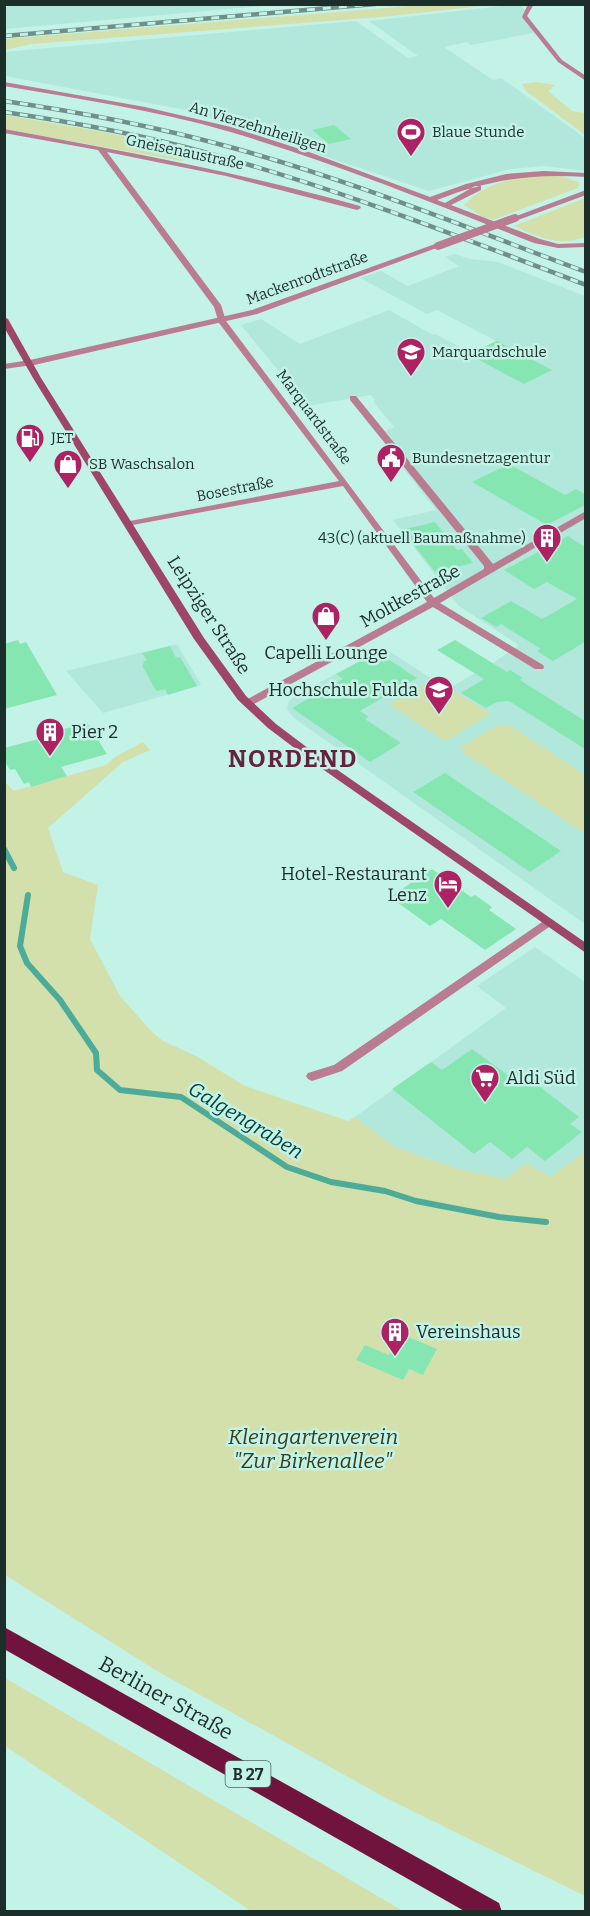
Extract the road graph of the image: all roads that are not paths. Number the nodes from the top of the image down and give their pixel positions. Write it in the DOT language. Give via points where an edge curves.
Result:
graph roads {
  1 [pos="531,4"];
  2 [pos="552,4"];
  3 [pos="558,4"];
  4 [pos="585,79"];
  5 [pos="4,84"];
  6 [pos="4,131"];
  7 [pos="100,148"];
  8 [pos="516,174"];
  9 [pos="572,174"];
  10 [pos="585,175"];
  11 [pos="585,181"];
  12 [pos="585,192"];
  13 [pos="429,200"];
  14 [pos="444,206"];
  15 [pos="357,208"];
  16 [pos="585,245"];
  17 [pos="4,319"];
  18 [pos="222,321"];
  19 [pos="30,363"];
  20 [pos="4,367"];
  21 [pos="353,398"];
  22 [pos="345,483"];
  23 [pos="585,514"];
  24 [pos="130,524"];
  25 [pos="489,571"];
  26 [pos="433,603"];
  27 [pos="539,667"];
  28 [pos="248,703"];
  29 [pos="548,922"];
  30 [pos="585,949"];
  31 [pos="312,1076"];
  32 [pos="4,1637"];
  33 [pos="490,1911"];
  1 -- 4 [label="street" via="524,16 560,61"];
  2 -- 3 [label="street"];
  5 -- 13 [label="street, An Vierzehnheiligen" via="230,130"];
  6 -- 7 [label="street, Gneisenaustraße"];
  7 -- 15 [label="street, Gneisenaustraße" via="291,188"];
  7 -- 18 [label="street, Marquardstraße" via="219,310"];
  8 -- 9 [label="street"];
  8 -- 13 [label="street" via="491,178"];
  8 -- 14 [label="street"];
  9 -- 10 [label="street"];
  9 -- 11 [label="street"];
  12 -- 18 [label="street, Mackenrodtstraße, bridge" via="257,312"];
  13 -- 14 [label="street, An Vierzehnheiligen"];
  14 -- 16 [label="street, An Vierzehnheiligen" via="537,242"];
  17 -- 19 [label="main road, Leipziger Straße"];
  18 -- 19 [label="street, Mackenrodtstraße"];
  18 -- 22 [label="street, Marquardstraße"];
  19 -- 20 [label="street, Mackenrodtstraße"];
  19 -- 24 [label="main road, Leipziger Straße"];
  21 -- 25 [label="street" via="489,566"];
  22 -- 24 [label="street, Bosestraße"];
  22 -- 26 [label="street, Marquardstraße"];
  23 -- 25 [label="street, Moltkestraße"];
  24 -- 28 [label="main road, Leipziger Straße" via="203,644"];
  25 -- 26 [label="street, Moltkestraße"];
  26 -- 27 [label="street, Marquardstraße"];
  26 -- 28 [label="street, Moltkestraße"];
  28 -- 29 [label="main road, Leipziger Straße" via="317,760"];
  29 -- 30 [label="main road, Leipziger Straße"];
  29 -- 31 [label="street" via="338,1068"];
  32 -- 33 [label="highway, Berliner Straße / B 27"];
}
